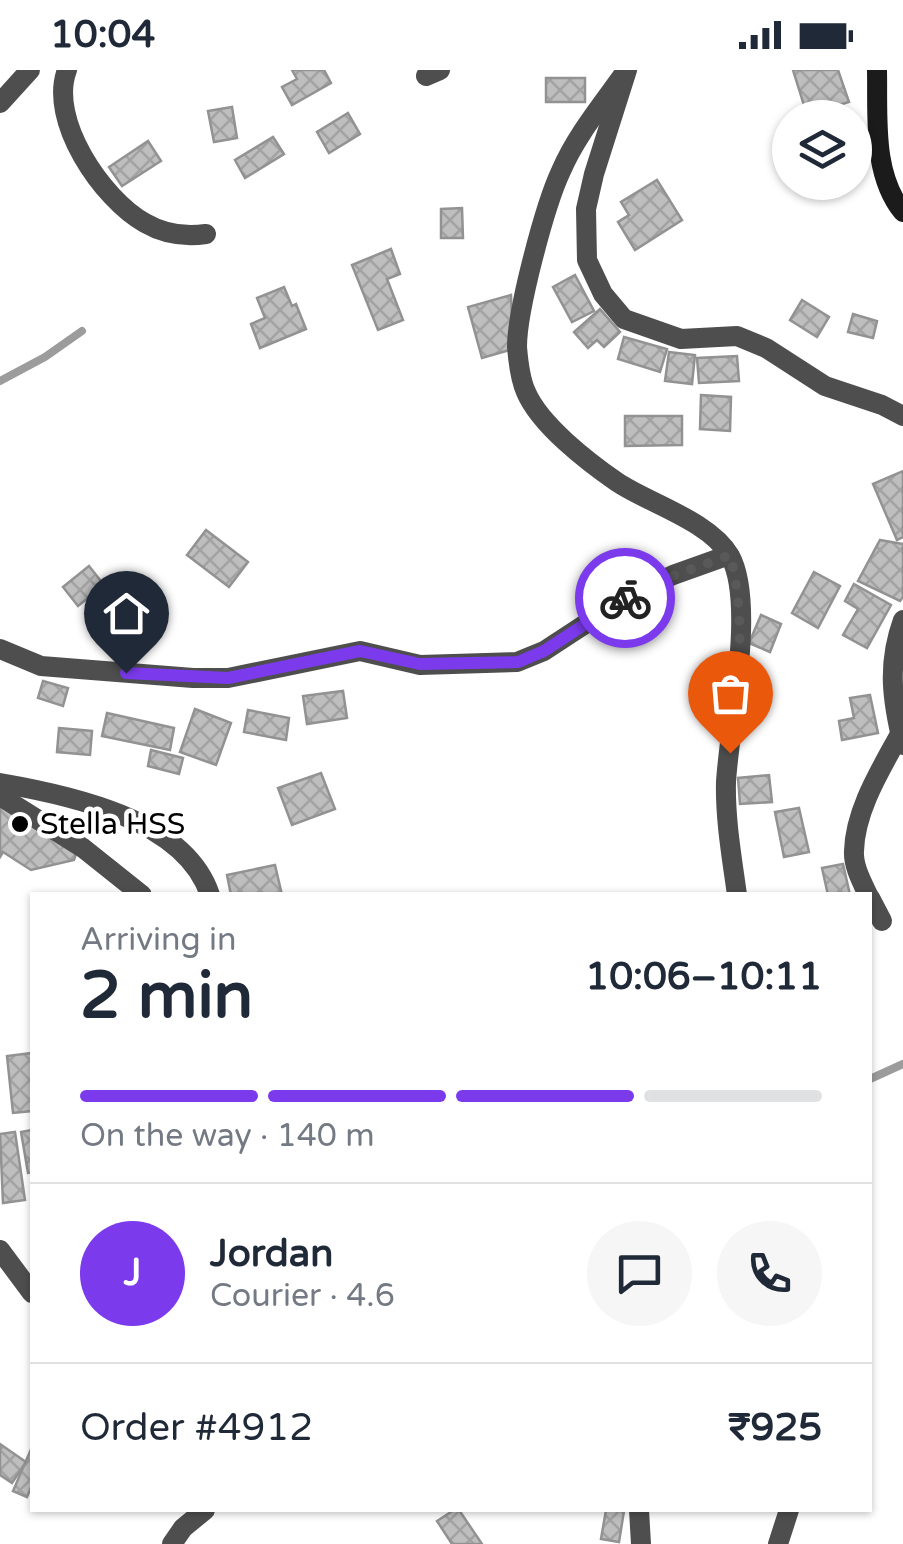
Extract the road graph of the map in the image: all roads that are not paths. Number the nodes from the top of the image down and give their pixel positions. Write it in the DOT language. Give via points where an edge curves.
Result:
graph roads {
  1 [pos="30,70"];
  2 [pos="67,70"];
  3 [pos="877,70"];
  4 [pos="626,72"];
  5 [pos="0,102"];
  6 [pos="903,212"];
  7 [pos="206,234"];
  8 [pos="903,416"];
  9 [pos="730,555"];
  10 [pos="903,620"];
  11 [pos="0,649"];
  12 [pos="902,740"];
  13 [pos="0,783"];
  14 [pos="0,796"];
  15 [pos="138,892"];
  16 [pos="208,892"];
  17 [pos="737,892"];
  18 [pos="867,892"];
  19 [pos="872,902"];
  20 [pos="882,921"];
  21 [pos="4,1265"];
  22 [pos="30,1291"];
  23 [pos="203,1512"];
  24 [pos="639,1512"];
  25 [pos="787,1512"];
  26 [pos="172,1544"];
  27 [pos="640,1544"];
  28 [pos="778,1544"];
  1 -- 5 [label="street"];
  2 -- 7 [label="street" via="62,106 96,176 142,221 173,234"];
  3 -- 6 [label="main road" via="883,174"];
  4 -- 8 [label="street" via="586,209 587,260 603,294 624,319 681,339 737,336 825,386"];
  4 -- 9 [label="street" via="559,174 526,294 518,347 526,392 580,454 620,484 678,512"];
  9 -- 11 [label="street" via="625,598 518,662 420,664 360,651 228,678 194,678 40,666"];
  9 -- 17 [label="street" via="739,615 738,692 726,784"];
  10 -- 12 [label="street" via="890,676"];
  12 -- 18 [label="street" via="873,784 853,852"];
  13 -- 16 [label="street" via="121,814 193,862"];
  14 -- 15 [label="street"];
  19 -- 20 [label="street"];
  21 -- 22 [label="street"];
  23 -- 26 [label="street"];
  24 -- 27 [label="street"];
  25 -- 28 [label="street"];
}
